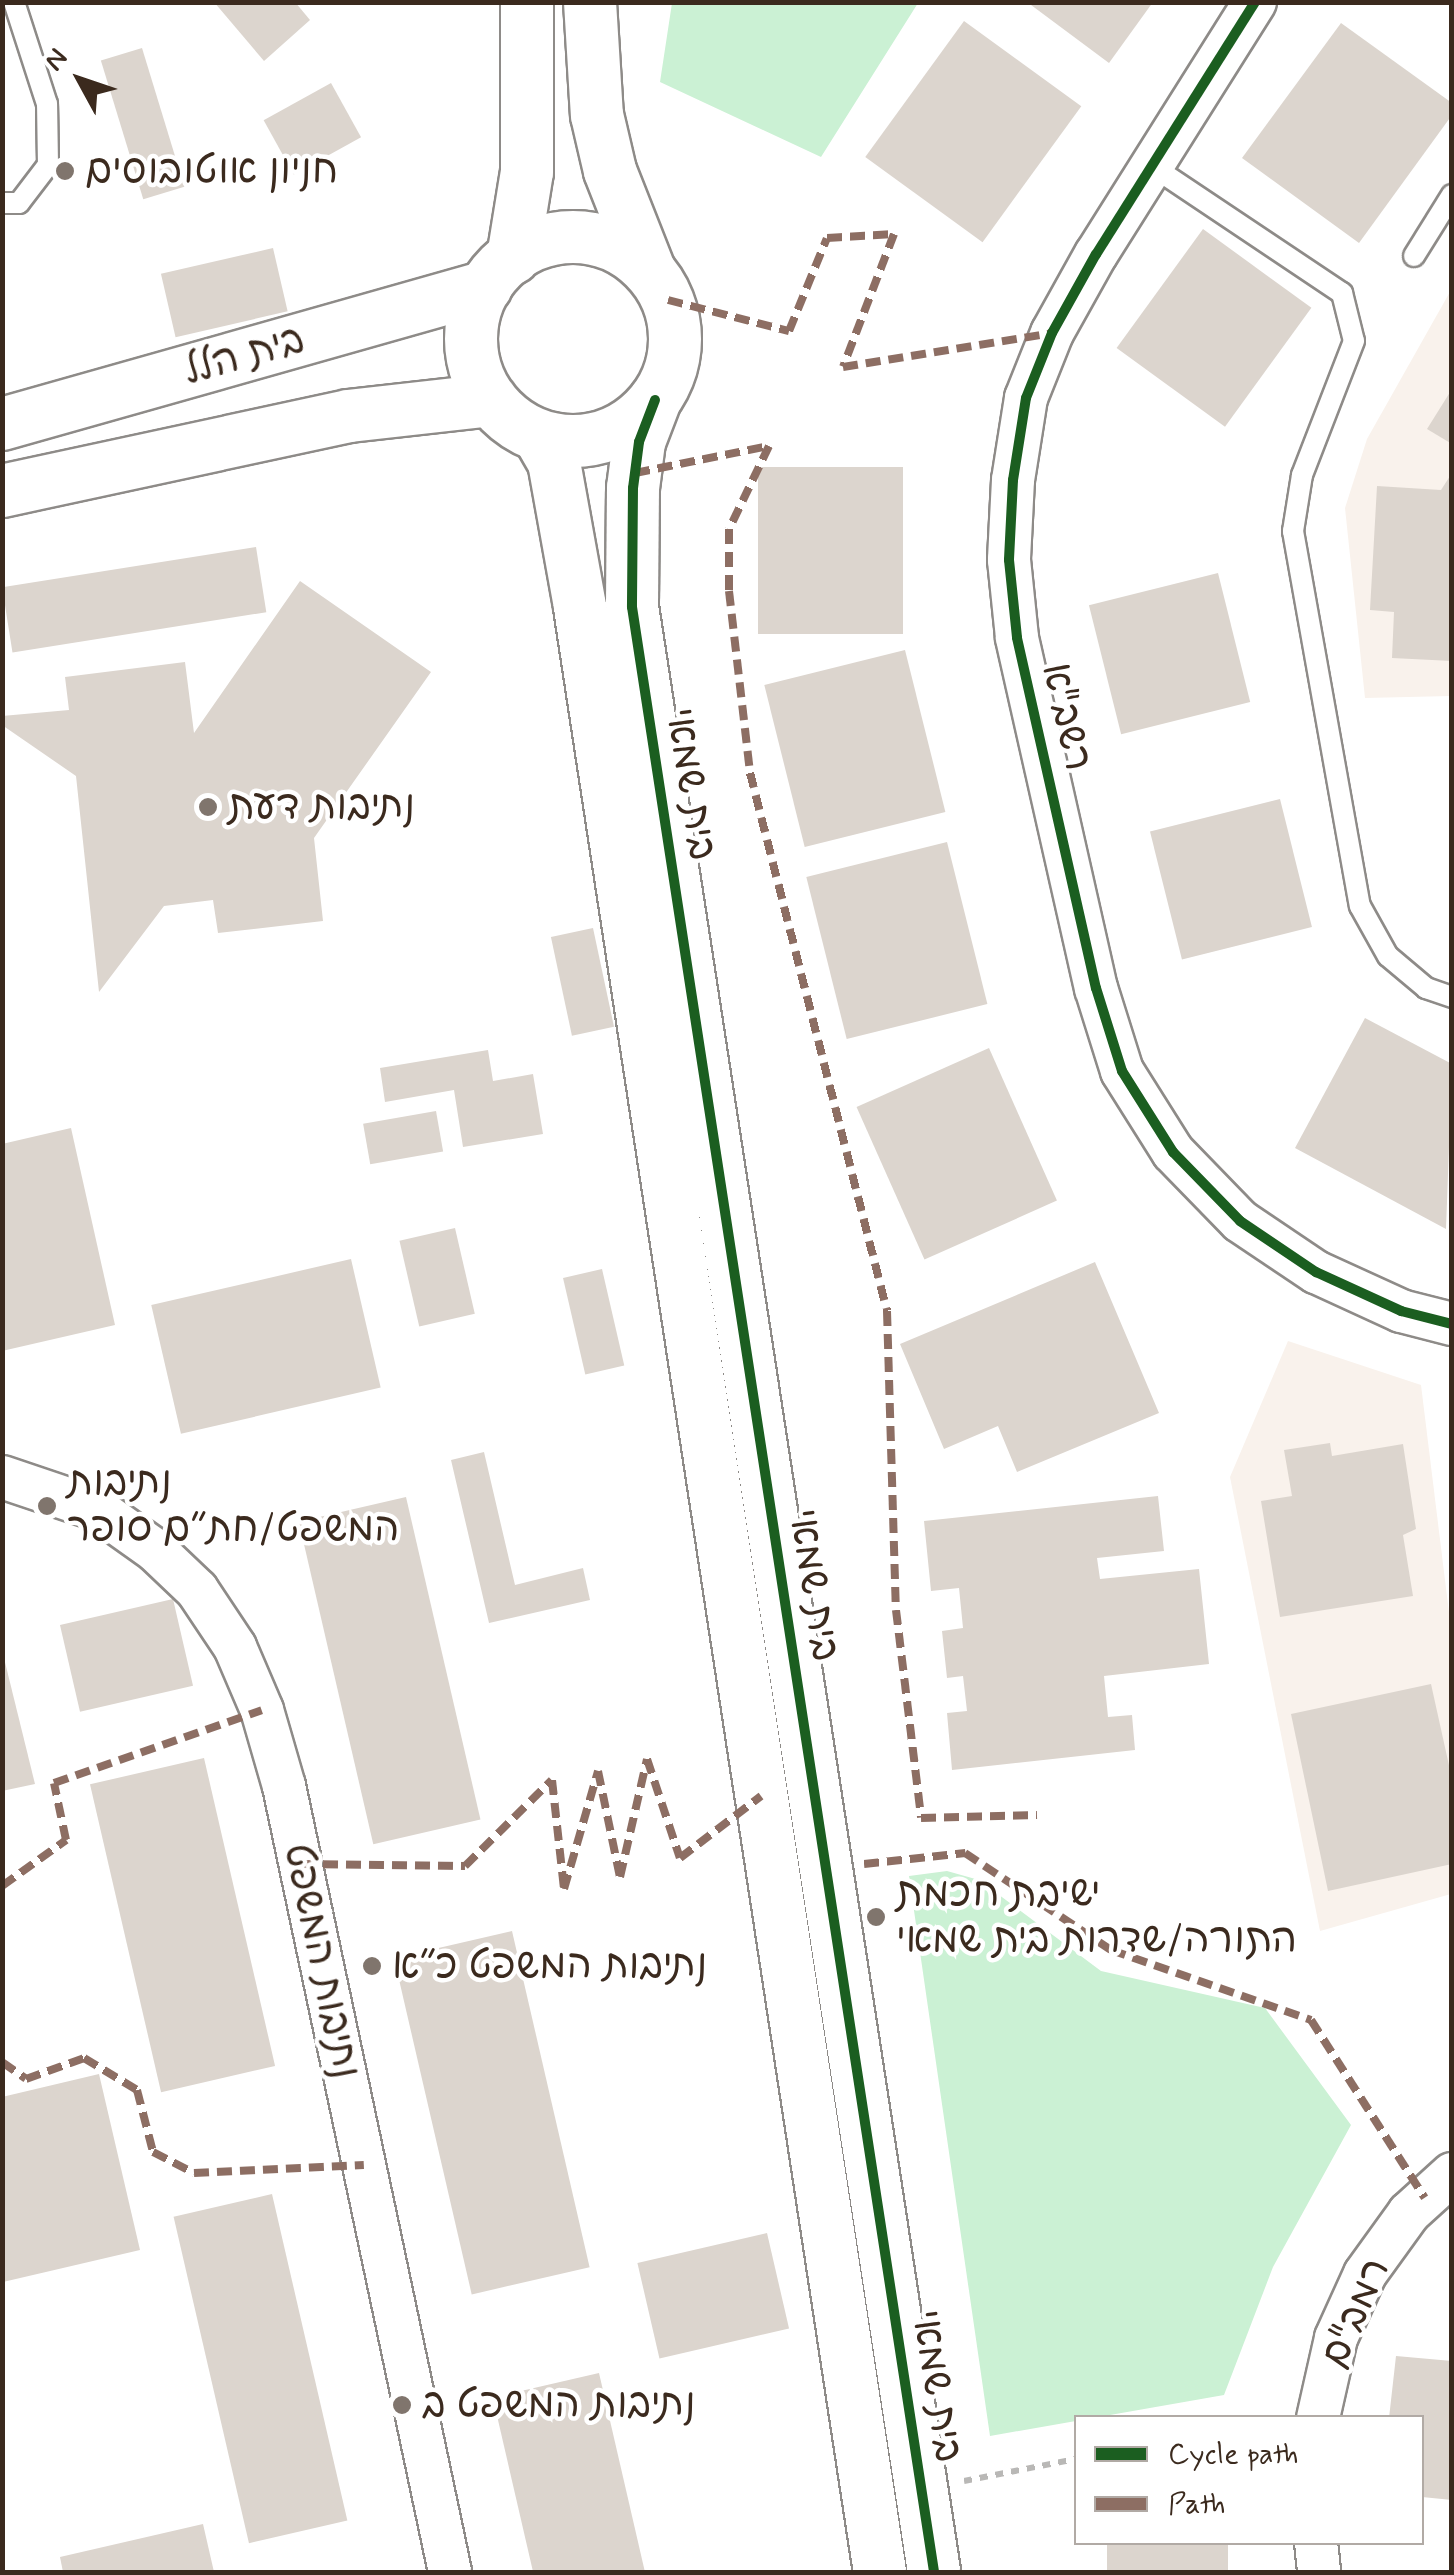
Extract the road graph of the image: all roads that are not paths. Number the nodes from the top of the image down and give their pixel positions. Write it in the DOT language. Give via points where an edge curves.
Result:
graph roads {
  1 [pos="14,2"];
  2 [pos="527,2"];
  3 [pos="1255,2"];
  4 [pos="590,11"];
  5 [pos="1152,166"];
  6 [pos="1452,195"];
  7 [pos="2,203"];
  8 [pos="1414,256"];
  9 [pos="649,270"];
  10 [pos="499,273"];
  11 [pos="491,400"];
  12 [pos="655,400"];
  13 [pos="2,424"];
  14 [pos="539,436"];
  15 [pos="2,491"];
  16 [pos="1452,998"];
  17 [pos="1452,1324"];
  18 [pos="2,1477"];
  19 [pos="1452,2174"];
  20 [pos="1319,2415"];
  21 [pos="1316,2545"];
  22 [pos="450,2572"];
  23 [pos="880,2572"];
  24 [pos="934,2572"];
  25 [pos="1319,2572"];
  1 -- 7 [label="lane" via="47,104 48,165 19,203"];
  2 -- 10 [label="street" via="527,172"];
  3 -- 5 [label="street, רשב\"א"];
  4 -- 9 [label="street" via="610,171"];
  5 -- 16 [label="lane" via="1342,293 1354,341 1302,475 1292,531 1360,906 1388,956 1426,988"];
  5 -- 17 [label="street, רשב\"א" via="1052,333 1026,398 1012,480 1009,560 1017,638 1096,988 1132,1087 1173,1152 1240,1221 1316,1272 1401,1311"];
  6 -- 8 [label="lane"];
  9 -- 10 [label="street" via="622,249 589,238 558,238"];
  9 -- 12 [label="street" via="668,300 676,334 672,369"];
  10 -- 11 [label="street" via="471,344"];
  10 -- 13 [label="street, בית הלל"];
  11 -- 14 [label="street"];
  11 -- 15 [label="street, בית הלל" via="349,416"];
  12 -- 14 [label="street" via="630,424 598,438"];
  12 -- 24 [label="street, בית שמאי" via="639,442 633,488 632,607"];
  14 -- 23 [label="street, בית שמאי" via="554,462 580,607"];
  18 -- 22 [label="street, נתיבות המשפט" via="97,1509 156,1551 197,1590 226,1632 262,1710 284,1786"];
  19 -- 20 [label="street, רמב\"ם" via="1409,2212 1365,2274 1336,2338"];
  21 -- 25 [label="street"];
}
